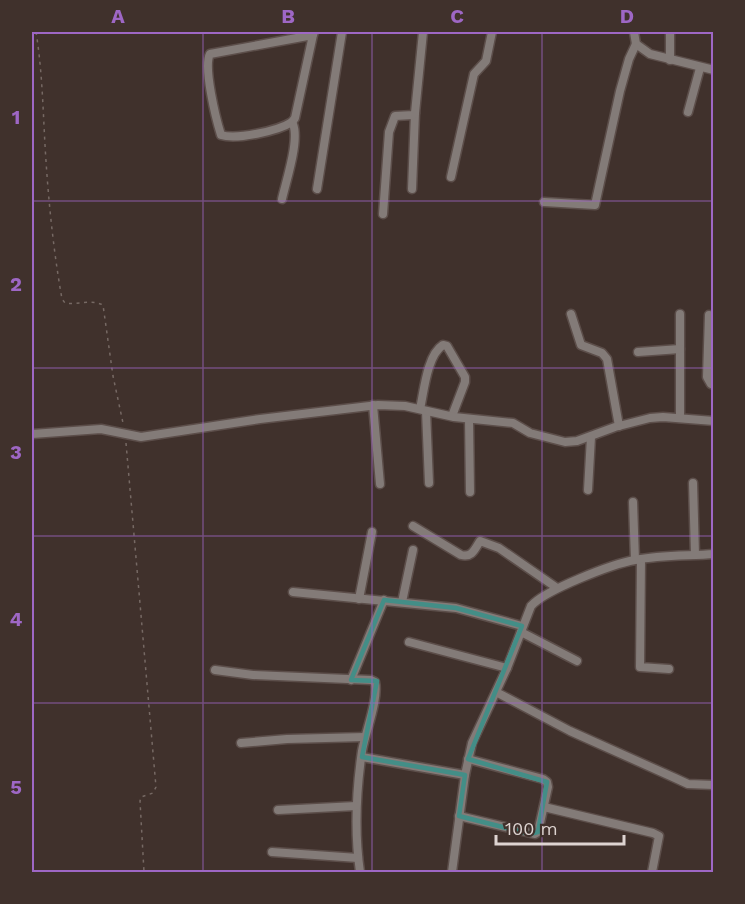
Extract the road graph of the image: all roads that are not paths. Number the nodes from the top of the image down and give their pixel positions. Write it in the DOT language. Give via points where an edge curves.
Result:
graph roads {
  1 [pos="342,32"];
  2 [pos="423,32"];
  3 [pos="492,32"];
  4 [pos="634,32"];
  5 [pos="670,32"];
  6 [pos="314,33"];
  7 [pos="636,44"];
  8 [pos="670,60"];
  9 [pos="700,68"];
  10 [pos="714,70"];
  11 [pos="688,112"];
  12 [pos="415,113"];
  13 [pos="292,122"];
  14 [pos="451,177"];
  15 [pos="317,189"];
  16 [pos="412,189"];
  17 [pos="282,199"];
  18 [pos="544,202"];
  19 [pos="383,214"];
  20 [pos="571,314"];
  21 [pos="680,314"];
  22 [pos="709,315"];
  23 [pos="680,349"];
  24 [pos="638,352"];
  25 [pos="714,385"];
  26 [pos="373,405"];
  27 [pos="423,410"];
  28 [pos="452,416"];
  29 [pos="680,418"];
  30 [pos="469,419"];
  31 [pos="714,421"];
  32 [pos="619,426"];
  33 [pos="32,434"];
  34 [pos="591,436"];
  35 [pos="429,483"];
  36 [pos="693,483"];
  37 [pos="380,484"];
  38 [pos="588,490"];
  39 [pos="470,492"];
  40 [pos="633,502"];
  41 [pos="413,526"];
  42 [pos="372,532"];
  43 [pos="413,550"];
  44 [pos="714,554"];
  45 [pos="695,555"];
  46 [pos="638,560"];
  47 [pos="557,588"];
  48 [pos="293,592"];
  49 [pos="359,598"];
  50 [pos="384,600"];
  51 [pos="402,602"];
  52 [pos="522,629"];
  53 [pos="409,642"];
  54 [pos="577,661"];
  55 [pos="507,669"];
  56 [pos="669,669"];
  57 [pos="215,670"];
  58 [pos="351,680"];
  59 [pos="496,692"];
  60 [pos="365,737"];
  61 [pos="241,743"];
  62 [pos="362,757"];
  63 [pos="468,759"];
  64 [pos="465,775"];
  65 [pos="714,785"];
  66 [pos="356,806"];
  67 [pos="544,807"];
  68 [pos="278,810"];
  69 [pos="459,816"];
  70 [pos="272,852"];
  71 [pos="358,858"];
  72 [pos="360,873"];
  73 [pos="452,873"];
  74 [pos="652,873"];
  1 -- 15 [label="street"];
  2 -- 12 [label="street"];
  3 -- 14 [label="street" via="486,61 474,74"];
  4 -- 7 [label="street"];
  5 -- 8 [label="street"];
  6 -- 13 [label="street"];
  6 -- 13 [label="street" via="214,52 208,57 221,135 255,134"];
  7 -- 8 [label="street" via="650,54"];
  7 -- 18 [label="street" via="620,91 595,206"];
  8 -- 9 [label="street"];
  9 -- 10 [label="street"];
  9 -- 11 [label="street"];
  12 -- 16 [label="street"];
  12 -- 19 [label="street" via="395,116 392,121"];
  13 -- 17 [label="street" via="295,139"];
  20 -- 32 [label="street" via="581,345 607,359"];
  21 -- 23 [label="street"];
  22 -- 25 [label="street" via="706,377"];
  23 -- 24 [label="street"];
  23 -- 29 [label="street"];
  26 -- 27 [label="street"];
  26 -- 33 [label="street" via="141,437 100,429"];
  26 -- 37 [label="street"];
  27 -- 28 [label="street"];
  27 -- 28 [label="street" via="428,368 443,345 465,377"];
  27 -- 35 [label="street"];
  28 -- 30 [label="street"];
  29 -- 31 [label="street"];
  29 -- 32 [label="street" via="650,418"];
  30 -- 34 [label="street" via="513,423 530,433 565,442"];
  30 -- 39 [label="street"];
  32 -- 34 [label="street"];
  34 -- 38 [label="street"];
  36 -- 45 [label="street"];
  40 -- 46 [label="street"];
  41 -- 47 [label="street" via="461,555 471,554 480,541 499,548"];
  42 -- 49 [label="street"];
  43 -- 51 [label="street"];
  44 -- 45 [label="street"];
  45 -- 46 [label="street"];
  46 -- 47 [label="street"];
  46 -- 56 [label="street" via="640,667"];
  47 -- 52 [label="street" via="531,606"];
  48 -- 49 [label="street"];
  49 -- 50 [label="street"];
  50 -- 51 [label="street"];
  50 -- 58 [label="street"];
  51 -- 52 [label="street" via="456,608"];
  52 -- 54 [label="street"];
  52 -- 55 [label="street"];
  53 -- 55 [label="street"];
  55 -- 59 [label="street"];
  57 -- 58 [label="street"];
  58 -- 60 [label="street" via="375,682"];
  59 -- 63 [label="street"];
  59 -- 65 [label="street" via="570,731 688,784"];
  60 -- 61 [label="street"];
  60 -- 62 [label="street"];
  62 -- 64 [label="street"];
  62 -- 66 [label="street"];
  63 -- 64 [label="street"];
  63 -- 67 [label="street" via="543,779 548,787"];
  64 -- 69 [label="street"];
  66 -- 68 [label="street"];
  66 -- 71 [label="street"];
  67 -- 69 [label="street" via="535,834"];
  67 -- 74 [label="street" via="659,836"];
  69 -- 73 [label="street"];
  70 -- 71 [label="street"];
  71 -- 72 [label="street"];
}
